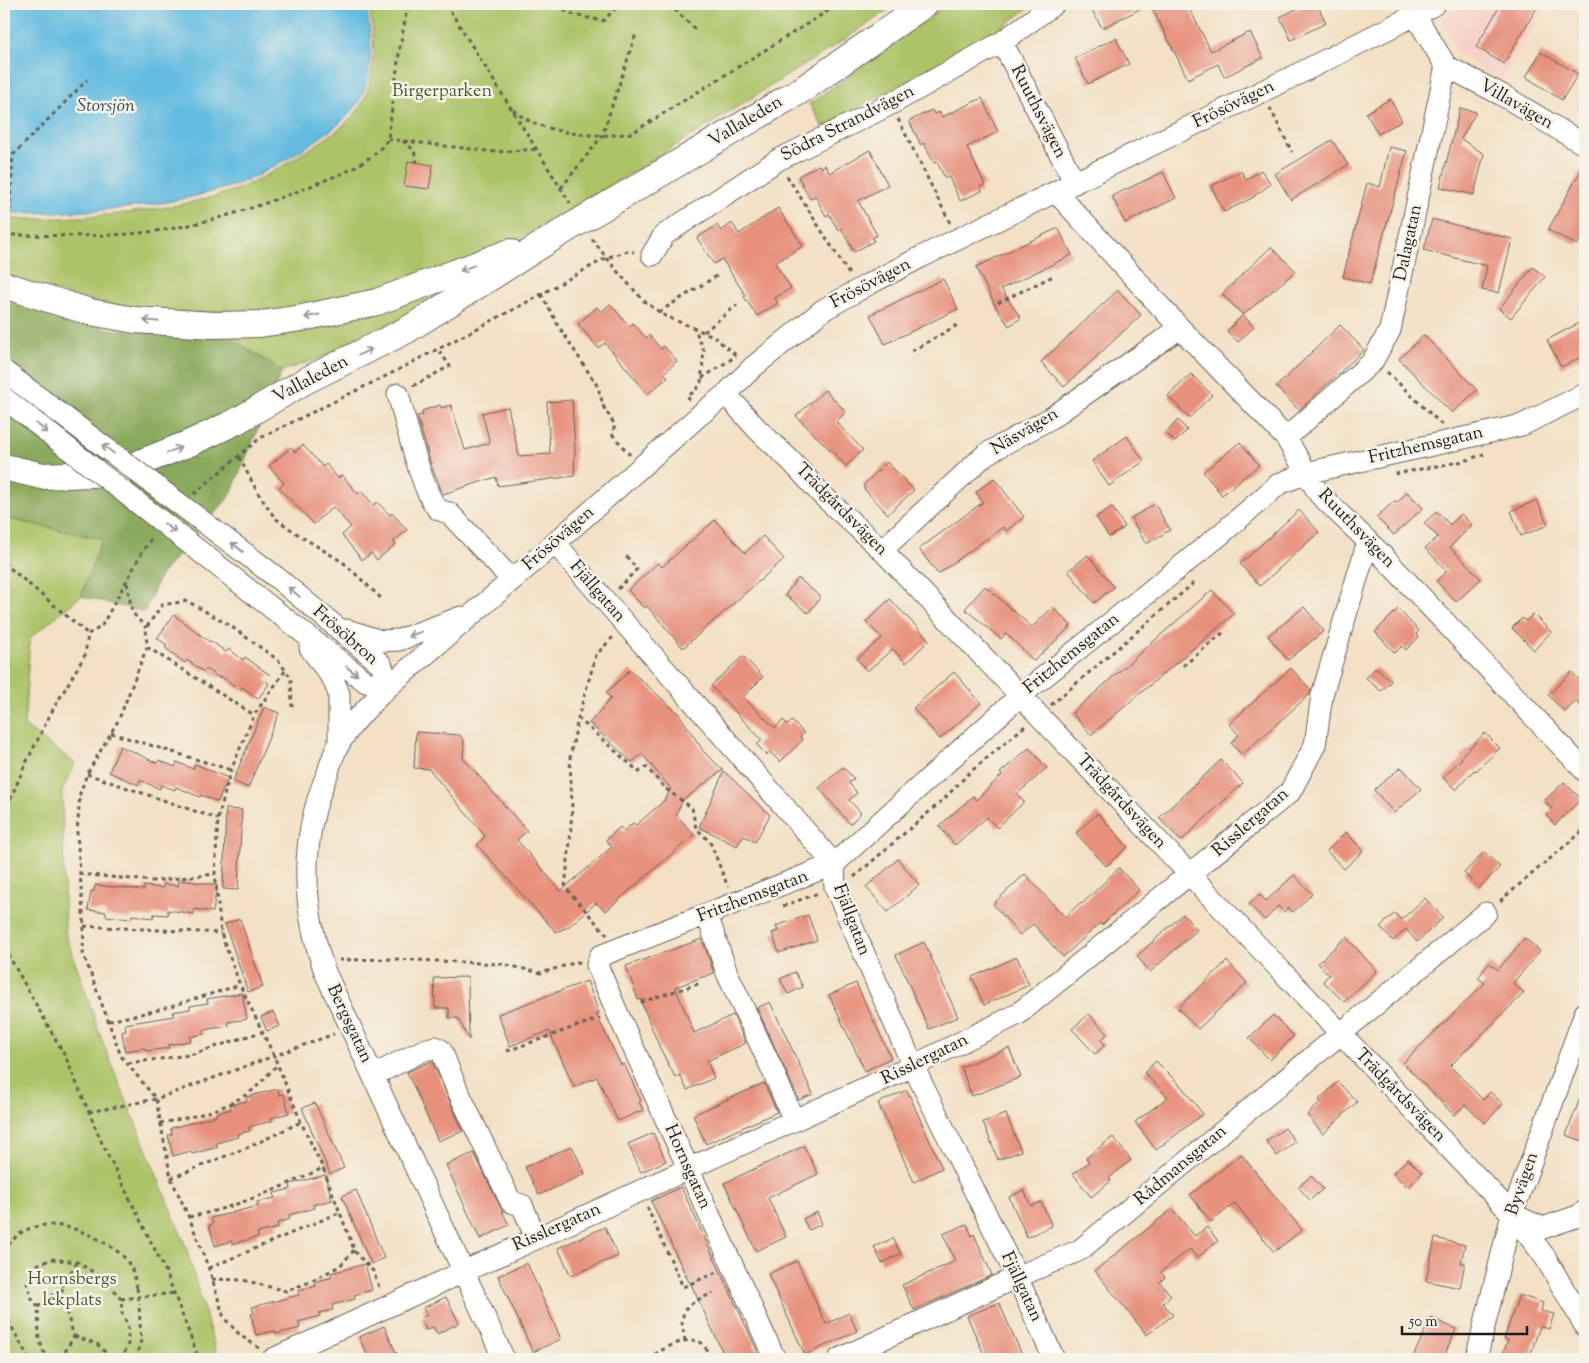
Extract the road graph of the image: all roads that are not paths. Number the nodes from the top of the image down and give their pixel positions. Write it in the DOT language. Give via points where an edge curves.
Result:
graph roads {
  1 [pos="925,4"];
  2 [pos="1054,4"];
  3 [pos="1435,4"];
  4 [pos="1415,15"];
  5 [pos="1002,42"];
  6 [pos="1446,66"];
  7 [pos="1585,145"];
  8 [pos="1066,187"];
  9 [pos="562,232"];
  10 [pos="652,254"];
  11 [pos="4,286"];
  12 [pos="1180,328"];
  13 [pos="4,370"];
  14 [pos="398,394"];
  15 [pos="726,394"];
  16 [pos="1585,394"];
  17 [pos="4,398"];
  18 [pos="1286,438"];
  19 [pos="4,467"];
  20 [pos="1306,473"];
  21 [pos="1368,542"];
  22 [pos="555,543"];
  23 [pos="882,550"];
  24 [pos="512,580"];
  25 [pos="477,610"];
  26 [pos="333,625"];
  27 [pos="295,626"];
  28 [pos="389,686"];
  29 [pos="1020,696"];
  30 [pos="339,744"];
  31 [pos="1585,771"];
  32 [pos="834,864"];
  33 [pos="1190,875"];
  34 [pos="1486,913"];
  35 [pos="707,915"];
  36 [pos="602,975"];
  37 [pos="1585,1013"];
  38 [pos="1340,1034"];
  39 [pos="913,1066"];
  40 [pos="374,1075"];
  41 [pos="794,1121"];
  42 [pos="688,1169"];
  43 [pos="1585,1211"];
  44 [pos="1512,1214"];
  45 [pos="536,1238"];
  46 [pos="463,1271"];
  47 [pos="1017,1277"];
  48 [pos="1585,1326"];
  49 [pos="274,1359"];
  50 [pos="504,1359"];
  51 [pos="775,1359"];
  52 [pos="839,1359"];
  53 [pos="1054,1359"];
  54 [pos="1476,1359"];
  1 -- 9 [label="main road, Vallaleden" via="803,89"];
  2 -- 5 [label="street, Södra Strandvägen"];
  3 -- 4 [label="street, Frösövägen"];
  4 -- 6 [label="street"];
  4 -- 8 [label="street, Frösövägen"];
  5 -- 8 [label="street, Ruuthsvägen"];
  5 -- 10 [label="street, Södra Strandvägen" via="891,104 778,160 664,235"];
  6 -- 7 [label="street, Villavägen" via="1502,94"];
  6 -- 18 [label="street, Dalagatan" via="1390,330 1372,362"];
  8 -- 12 [label="street, Ruuthsvägen"];
  8 -- 15 [label="street, Frösövägen" via="869,284 824,310 744,362"];
  9 -- 11 [label="main road, Vallaleden, one-way" via="377,302 260,324 135,320 90,312"];
  19 -- 9 [label="main road, Vallaleden, one-way" via="42,476 114,473 190,443 407,330"];
  12 -- 18 [label="street, Ruuthsvägen"];
  12 -- 23 [label="street, Näsvägen" via="1051,418 986,454"];
  26 -- 13 [label="street, Frösöbron, one-way, bridge" via="276,577"];
  14 -- 24 [label="street" via="429,496 438,510 449,513"];
  15 -- 22 [label="street, Frösövägen"];
  15 -- 23 [label="street, Trädgårdsvägen" via="822,496"];
  16 -- 20 [label="street, Fritzhemsgatan" via="1522,425"];
  17 -- 27 [label="street, Frösöbron, one-way, bridge"];
  18 -- 20 [label="street, Ruuthsvägen"];
  20 -- 21 [label="street, Ruuthsvägen" via="1319,494"];
  20 -- 29 [label="street, Fritzhemsgatan" via="1280,484"];
  21 -- 31 [label="street, Ruuthsvägen"];
  21 -- 33 [label="street, Risslergatan" via="1322,695 1315,745 1290,792"];
  22 -- 24 [label="street, Frösövägen"];
  22 -- 32 [label="street, Fjällgatan"];
  23 -- 29 [label="street, Trädgårdsvägen"];
  24 -- 25 [label="street, Frösövägen"];
  25 -- 26 [label="street, one-way" via="399,640 380,641"];
  25 -- 28 [label="street, Frösövägen"];
  26 -- 28 [label="street, Frösöbron" via="381,664"];
  27 -- 28 [label="street, Frösöbron, one-way" via="366,682"];
  27 -- 30 [label="street" via="333,679 339,694"];
  28 -- 30 [label="street, Bergsgatan" via="365,709"];
  29 -- 32 [label="street, Fritzhemsgatan"];
  29 -- 33 [label="street, Trädgårdsvägen"];
  30 -- 40 [label="street, Bergsgatan" via="323,782 308,842 308,907 325,972"];
  32 -- 35 [label="street, Fritzhemsgatan"];
  32 -- 39 [label="street, Fjällgatan" via="835,887"];
  33 -- 38 [label="street, Trädgårdsvägen"];
  33 -- 39 [label="street, Risslergatan" via="1018,1014"];
  34 -- 38 [label="street, Rådmansgatan"];
  35 -- 36 [label="street, Fritzhemsgatan" via="600,956 597,965"];
  35 -- 41 [label="street" via="726,973"];
  36 -- 42 [label="street, Hornsgatan"];
  37 -- 44 [label="street, Byvägen"];
  38 -- 44 [label="street, Trädgårdsvägen"];
  38 -- 47 [label="street, Rådmansgatan" via="1080,1250"];
  39 -- 41 [label="street, Risslergatan"];
  39 -- 47 [label="street, Fjällgatan"];
  40 -- 45 [label="street" via="424,1050 435,1047 441,1050 511,1202 522,1205"];
  40 -- 46 [label="street, Bergsgatan"];
  41 -- 42 [label="street, Risslergatan"];
  42 -- 45 [label="street, Risslergatan"];
  42 -- 51 [label="street, Hornsgatan"];
  43 -- 44 [label="street" via="1543,1228"];
  44 -- 48 [label="street, Trädgårdsvägen" via="1546,1257"];
  44 -- 54 [label="street, Byvägen"];
  45 -- 46 [label="street, Risslergatan"];
  46 -- 49 [label="street, Risslergatan"];
  46 -- 50 [label="street, Bergsgatan"];
  47 -- 52 [label="street, Rådmansgatan"];
  47 -- 53 [label="street, Fjällgatan"];
}
